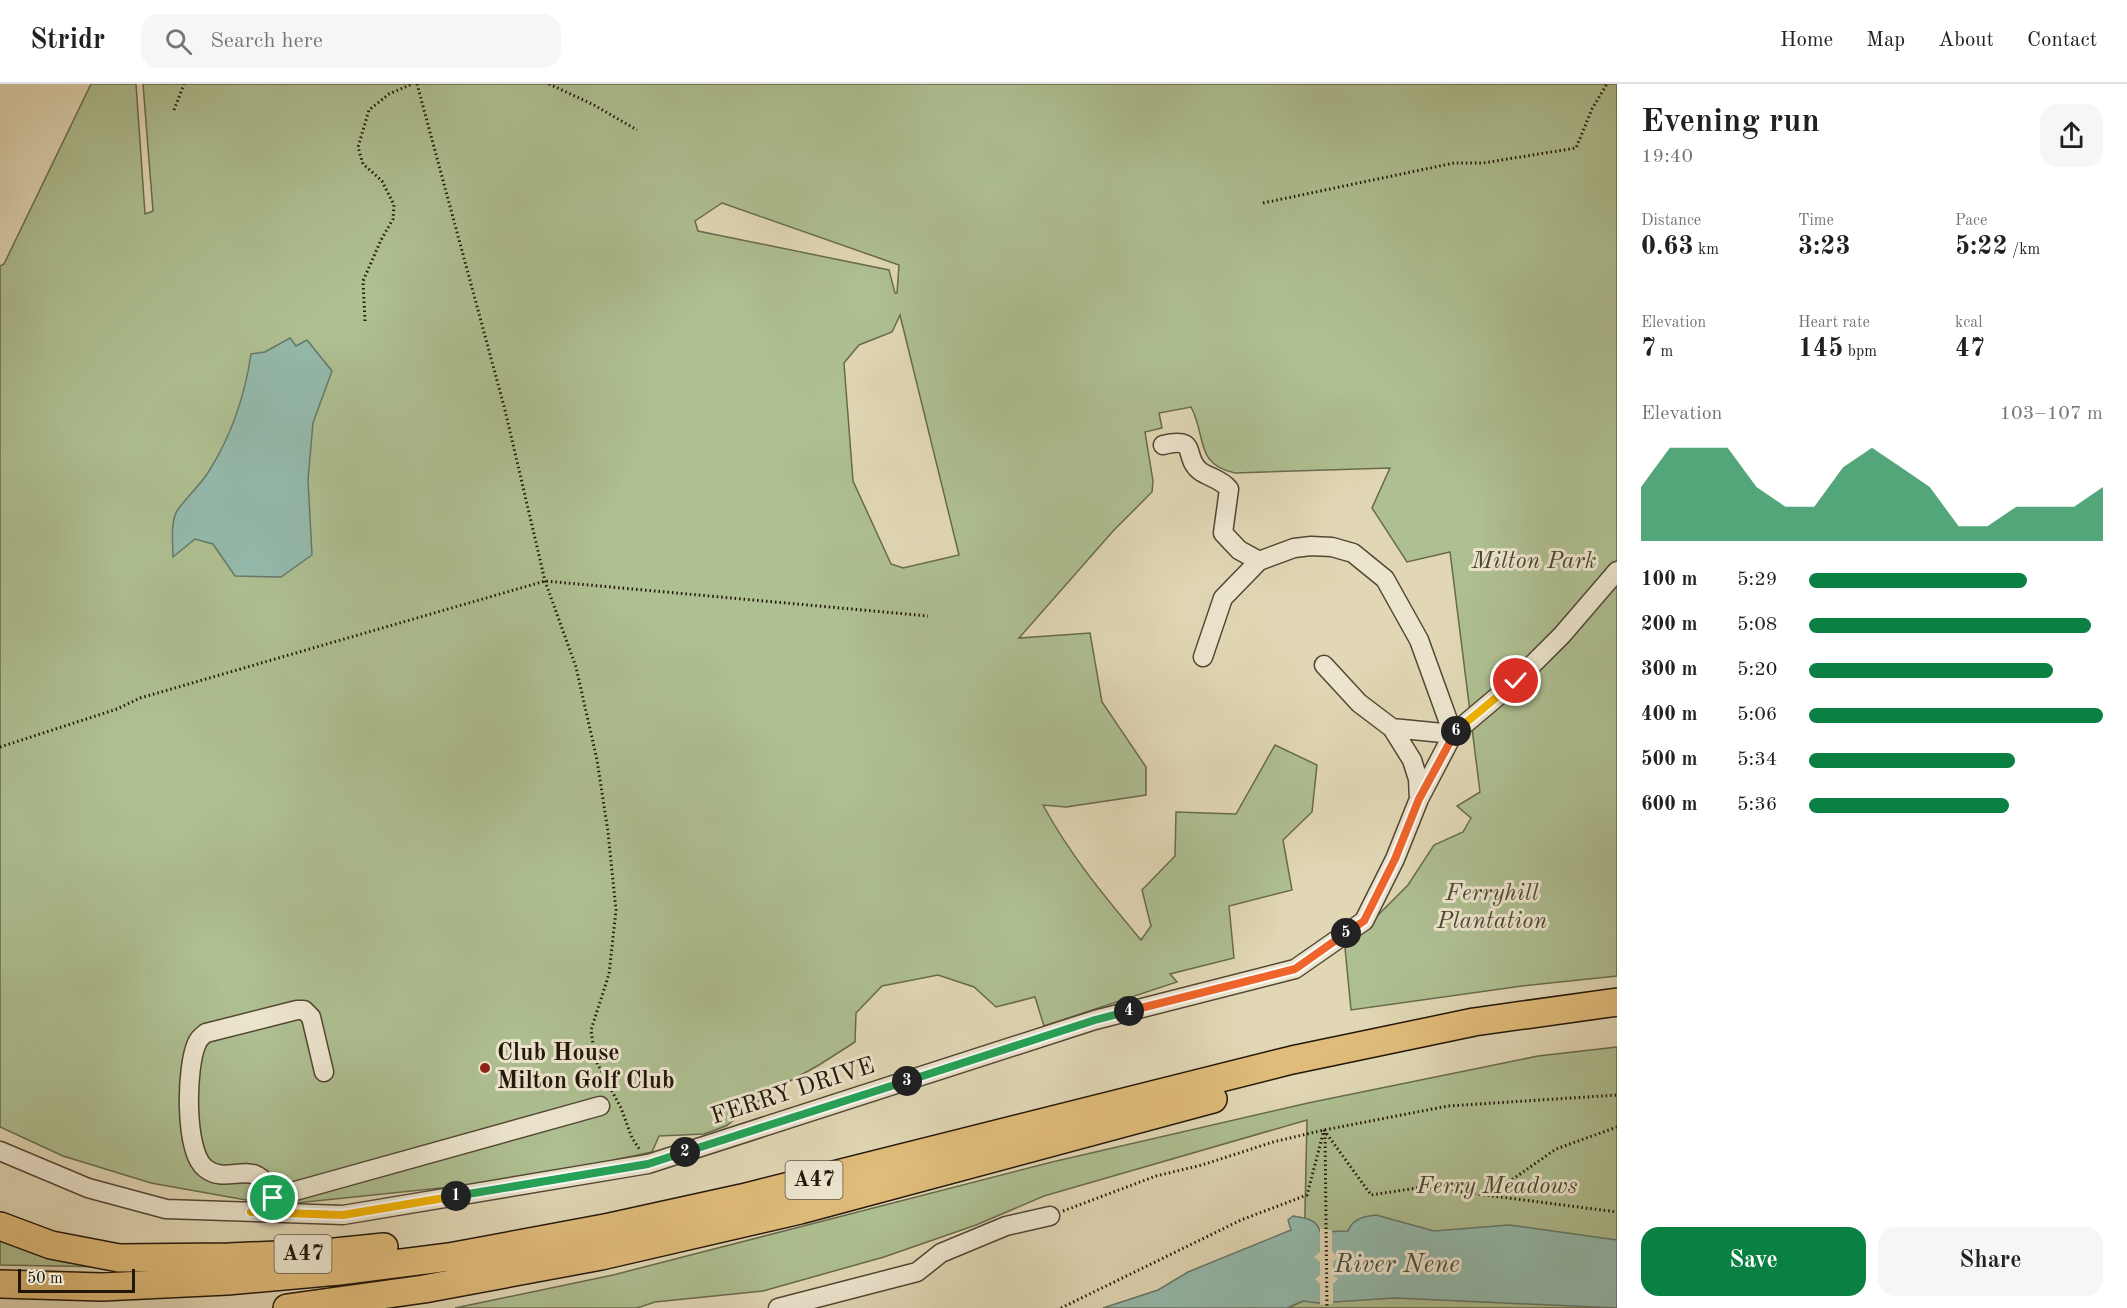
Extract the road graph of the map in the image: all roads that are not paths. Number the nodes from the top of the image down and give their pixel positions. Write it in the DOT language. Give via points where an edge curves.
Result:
graph roads {
  1 [pos="1163,445"];
  2 [pos="1259,561"];
  3 [pos="1617,571"];
  4 [pos="1203,657"];
  5 [pos="1324,665"];
  6 [pos="1392,728"];
  7 [pos="1454,734"];
  8 [pos="1419,799"];
  9 [pos="1617,1002"];
  10 [pos="1617,1019"];
  11 [pos="324,1072"];
  12 [pos="600,1106"];
  13 [pos="0,1151"];
  14 [pos="273,1198"];
  15 [pos="251,1212"];
  16 [pos="1050,1216"];
  17 [pos="0,1226"];
  18 [pos="610,1227"];
  19 [pos="601,1256"];
  20 [pos="0,1284"];
  21 [pos="287,1308"];
  22 [pos="387,1308"];
  23 [pos="778,1308"];
  1 -- 2 [label="street" via="1178,441 1187,446 1198,470 1224,482 1229,489 1223,533 1239,550"];
  2 -- 4 [label="street" via="1223,598"];
  2 -- 7 [label="street" via="1294,548 1332,547 1353,553 1385,579 1419,640"];
  3 -- 7 [label="street, FERRY DRIVE" via="1569,628 1516,681"];
  5 -- 6 [label="street" via="1359,703"];
  6 -- 7 [label="street"];
  6 -- 8 [label="street" via="1412,760"];
  7 -- 8 [label="street, FERRY DRIVE"];
  8 -- 15 [label="street, FERRY DRIVE" via="1364,921 1295,969 1095,1020 648,1164 343,1215"];
  9 -- 18 [label="highway, A47" via="1474,1022 1292,1060 742,1198"];
  10 -- 19 [label="highway, A47" via="1373,1058 800,1210"];
  11 -- 14 [label="street" via="311,1017 304,1010 206,1033 196,1044 190,1076 190,1132 199,1161 217,1173 252,1173 262,1177"];
  12 -- 14 [label="street"];
  13 -- 15 [label="street, FERRY DRIVE" via="88,1188 166,1209"];
  14 -- 15 [label="street"];
  16 -- 23 [label="street" via="1006,1226 941,1253 917,1272"];
  17 -- 18 [label="highway, A47" via="51,1245 119,1258 325,1253"];
  18 -- 20 [label="highway, A47" via="449,1257 339,1271 102,1287"];
  19 -- 21 [label="highway, A47" via="424,1289"];
  19 -- 22 [label="highway, A47" via="427,1302"];
}
